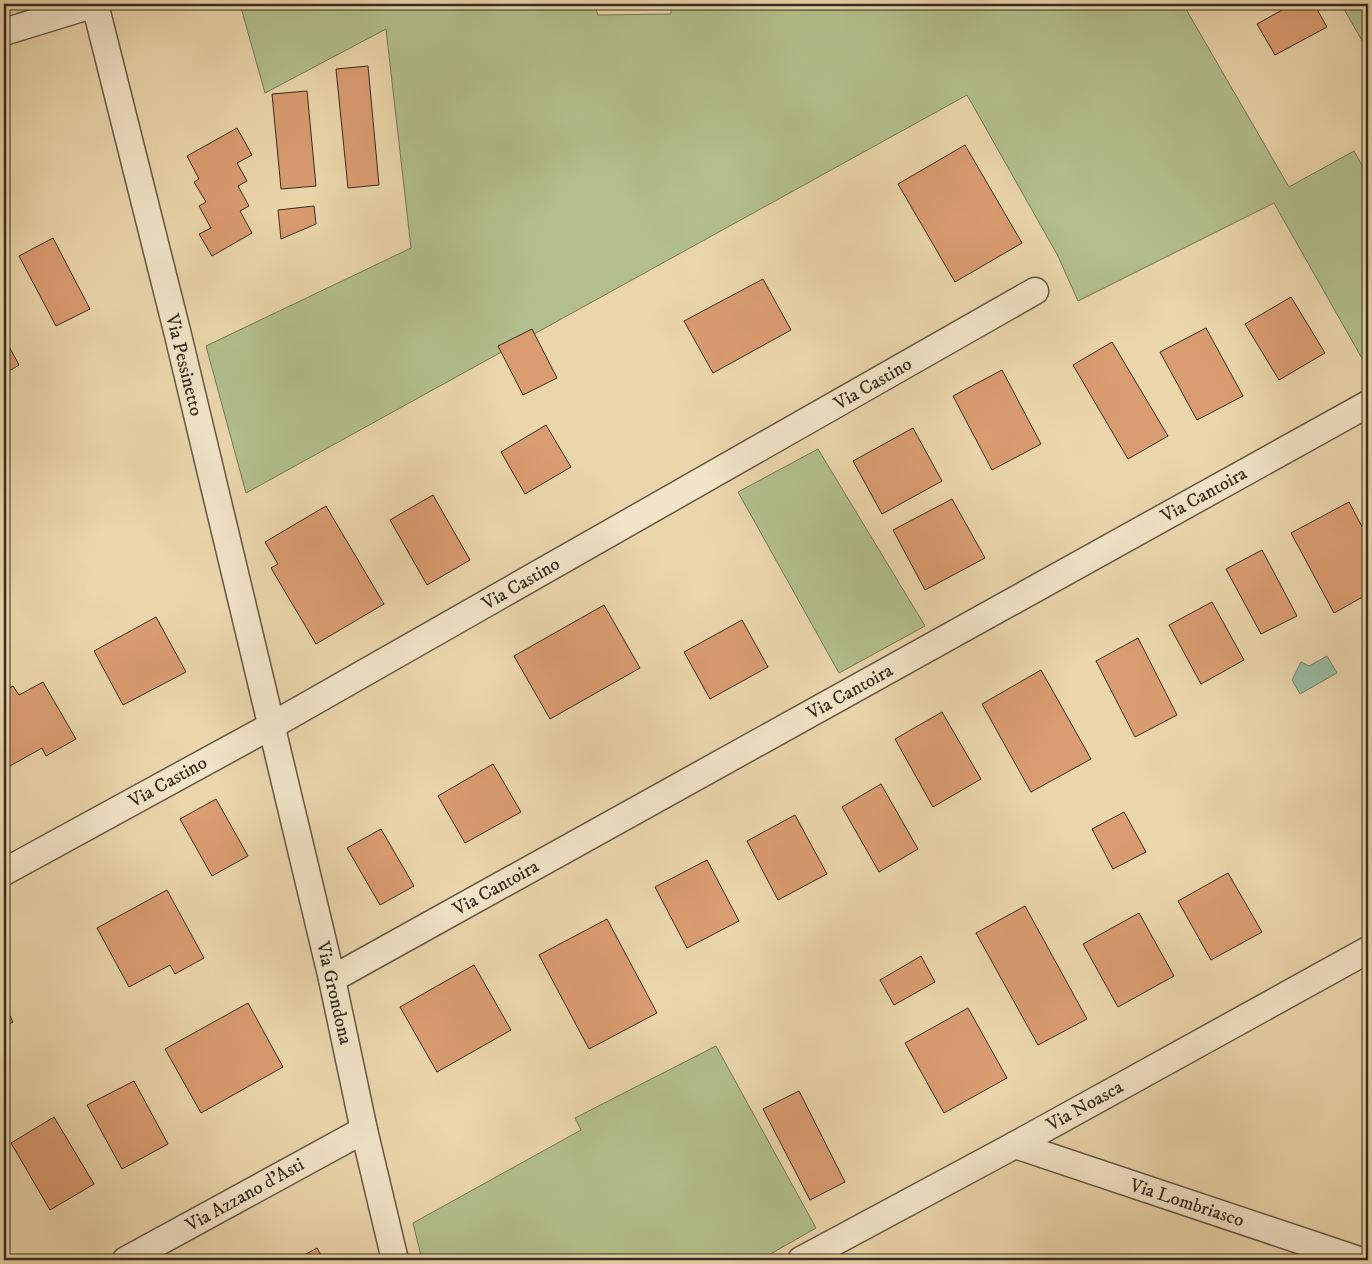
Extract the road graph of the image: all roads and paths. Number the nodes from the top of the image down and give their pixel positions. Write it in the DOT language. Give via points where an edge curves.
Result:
graph roads {
  1 [pos="95,4"];
  2 [pos="4,32"];
  3 [pos="1035,291"];
  4 [pos="1368,404"];
  5 [pos="271,726"];
  6 [pos="4,872"];
  7 [pos="1368,950"];
  8 [pos="332,979"];
  9 [pos="364,1130"];
  10 [pos="1015,1145"];
  11 [pos="126,1260"];
  12 [pos="395,1260"];
  13 [pos="801,1260"];
  14 [pos="1359,1260"];
  1 -- 2 [label="street"];
  1 -- 5 [label="street, Via Pessinetto"];
  3 -- 5 [label="street, Via Castino"];
  4 -- 8 [label="street, Via Cantoira"];
  5 -- 6 [label="street, Via Castino"];
  5 -- 8 [label="street, Via Grondona"];
  7 -- 10 [label="street, Via Noasca"];
  8 -- 9 [label="street, Via Grondona"];
  9 -- 11 [label="street, Via Azzano d'Asti"];
  9 -- 12 [label="street, Via Grondona"];
  10 -- 13 [label="street, Via Noasca"];
  10 -- 14 [label="street, Via Lombriasco"];
}
